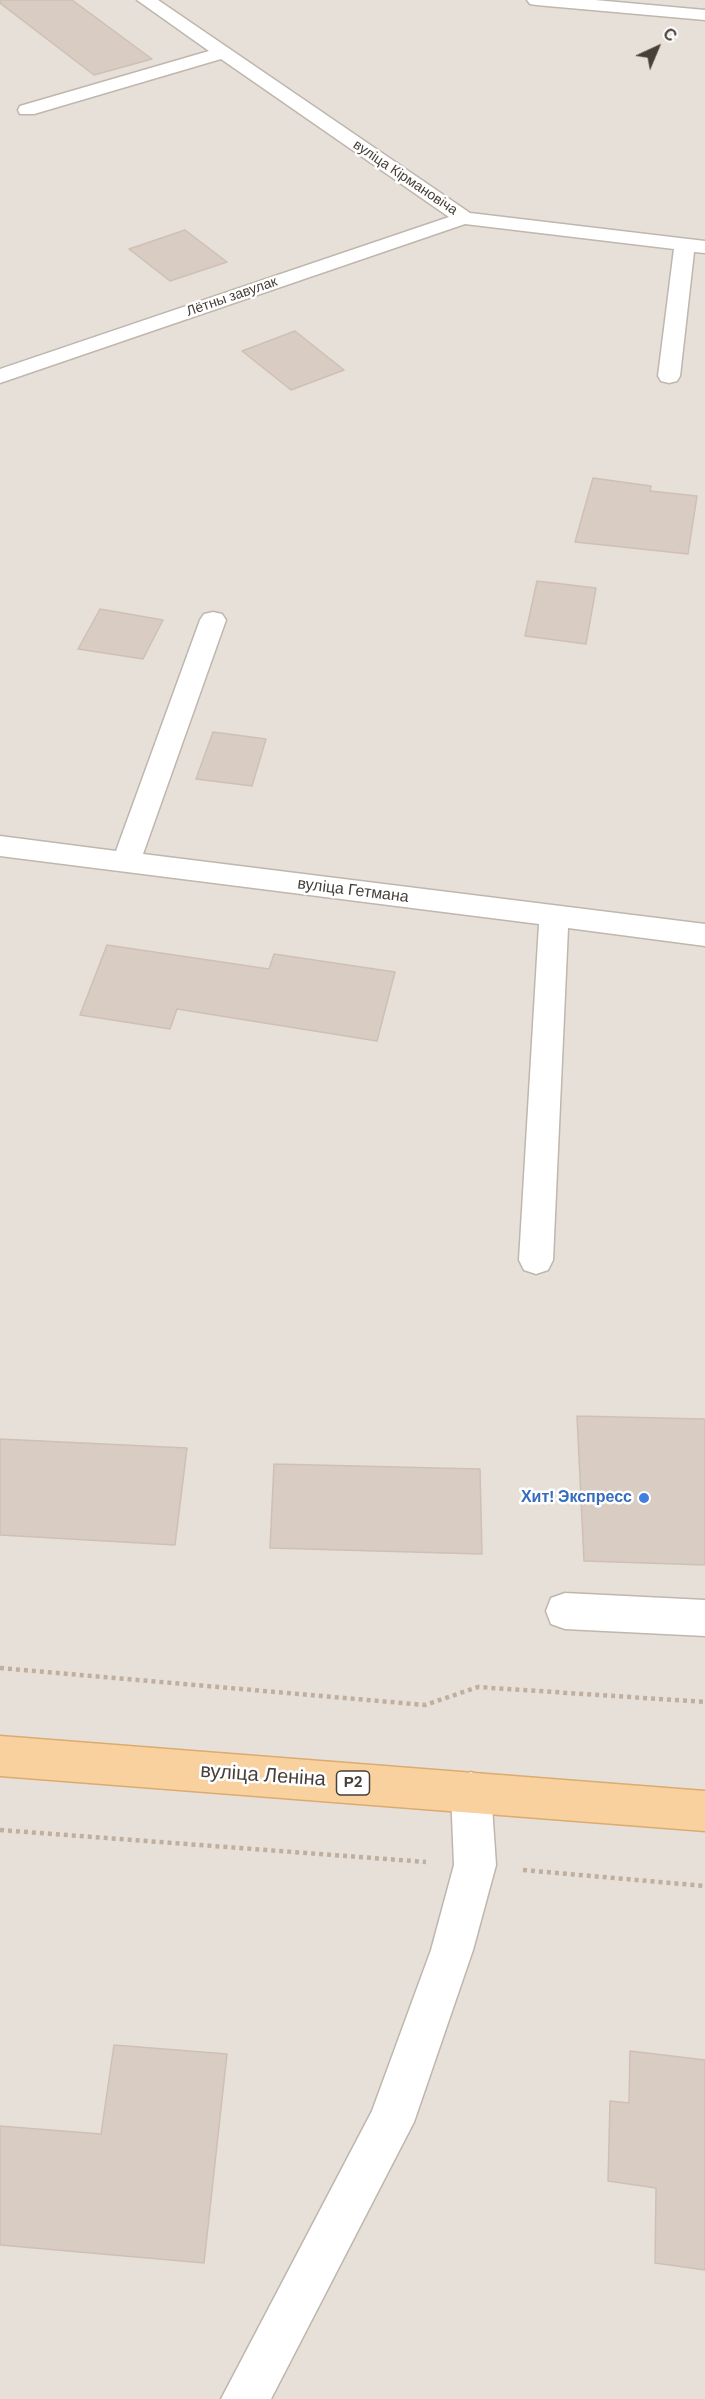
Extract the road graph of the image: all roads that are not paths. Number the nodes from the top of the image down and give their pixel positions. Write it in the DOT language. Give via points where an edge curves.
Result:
graph roads {
  1 [pos="146,0"];
  2 [pos="536,0"];
  3 [pos="705,15"];
  4 [pos="223,53"];
  5 [pos="27,110"];
  6 [pos="464,218"];
  7 [pos="695,246"];
  8 [pos="0,376"];
  9 [pos="669,376"];
  10 [pos="213,620"];
  11 [pos="0,846"];
  12 [pos="126,862"];
  13 [pos="554,916"];
  14 [pos="705,935"];
  15 [pos="536,1260"];
  16 [pos="565,1611"];
  17 [pos="705,1618"];
  18 [pos="0,1756"];
  19 [pos="471,1792"];
  20 [pos="705,1811"];
  21 [pos="245,2399"];
  1 -- 4 [label="street, вуліца Кірмановіча"];
  2 -- 3 [label="street"];
  4 -- 5 [label="street"];
  4 -- 6 [label="street, вуліца Кірмановіча"];
  6 -- 7 [label="street, вуліца Кірмановіча"];
  6 -- 8 [label="street, Лётны завулак"];
  7 -- 9 [label="street"];
  10 -- 12 [label="street"];
  11 -- 12 [label="street, вуліца Гетмана"];
  12 -- 13 [label="street, вуліца Гетмана"];
  13 -- 14 [label="street, вуліца Гетмана"];
  13 -- 15 [label="street"];
  16 -- 17 [label="street"];
  18 -- 19 [label="main road, вуліца Леніна / Р2"];
  19 -- 20 [label="main road, вуліца Леніна / Р2"];
  19 -- 21 [label="street" via="475,1865 452,1950 391,2122"];
}
